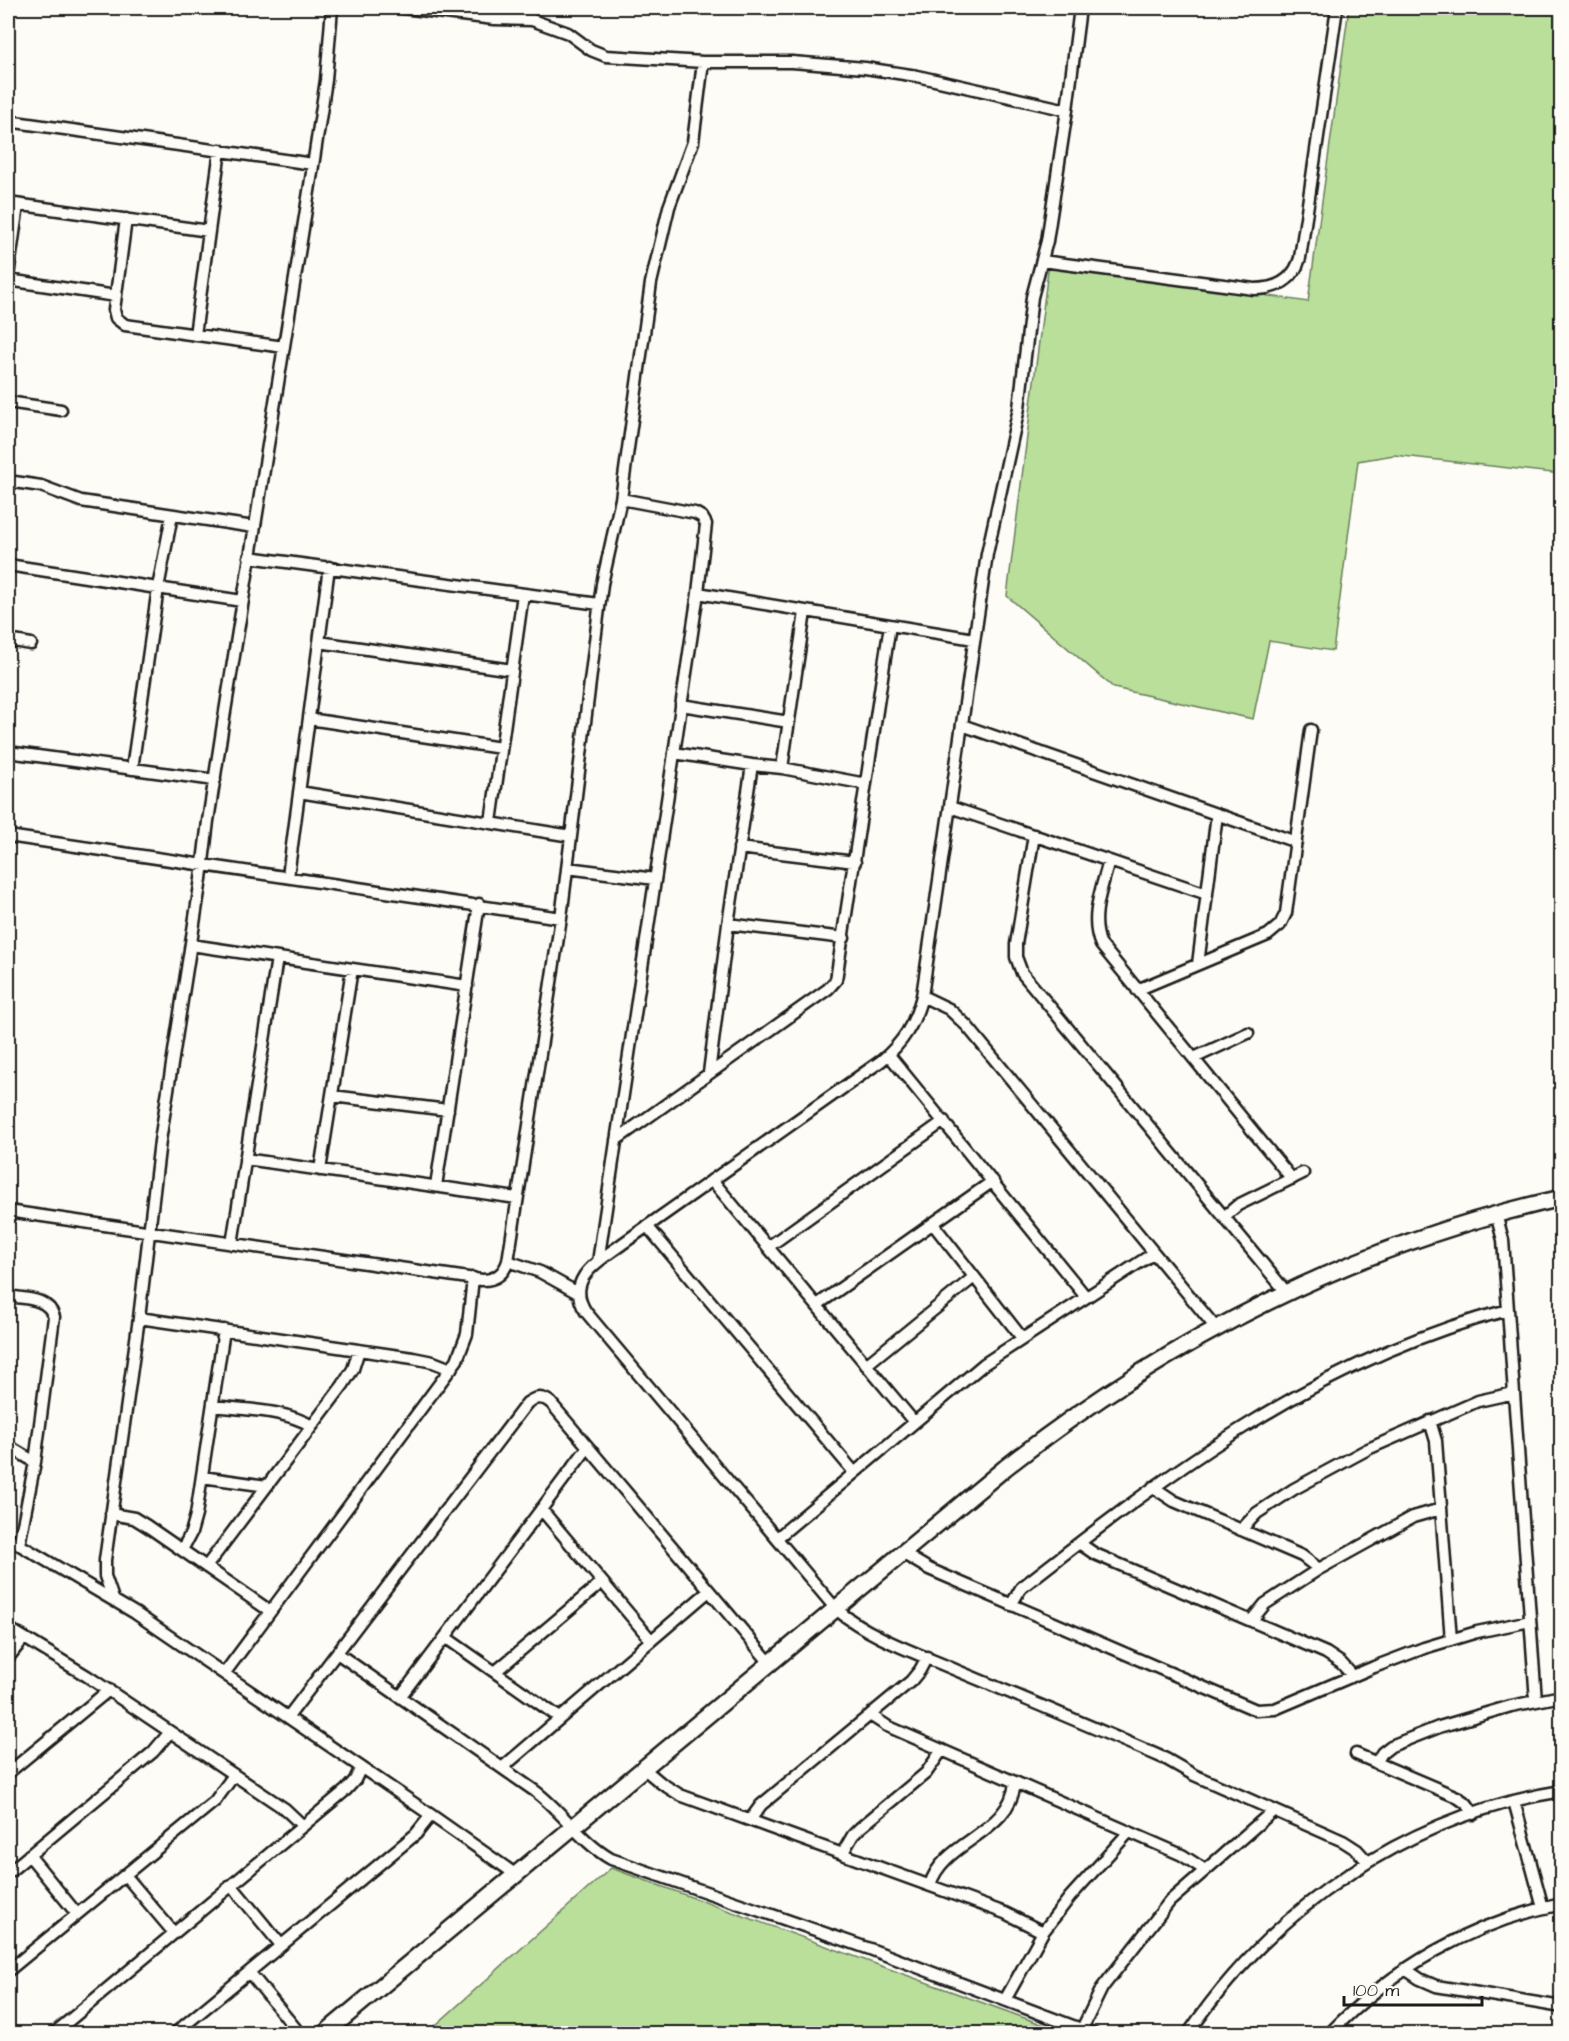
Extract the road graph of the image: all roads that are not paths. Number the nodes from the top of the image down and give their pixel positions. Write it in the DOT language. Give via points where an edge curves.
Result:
graph roads {
  1 [pos="332,8"];
  2 [pos="403,8"];
  3 [pos="1080,8"];
  4 [pos="1337,8"];
  5 [pos="526,13"];
  6 [pos="703,62"];
  7 [pos="1067,110"];
  8 [pos="8,121"];
  9 [pos="220,150"];
  10 [pos="314,164"];
  11 [pos="13,204"];
  12 [pos="126,219"];
  13 [pos="209,231"];
  14 [pos="1042,261"];
  15 [pos="8,278"];
  16 [pos="116,296"];
  17 [pos="195,335"];
  18 [pos="284,347"];
  19 [pos="8,402"];
  20 [pos="61,410"];
  21 [pos="8,480"];
  22 [pos="621,499"];
  23 [pos="172,515"];
  24 [pos="254,526"];
  25 [pos="249,556"];
  26 [pos="8,565"];
  27 [pos="329,567"];
  28 [pos="158,588"];
  29 [pos="698,593"];
  30 [pos="523,594"];
  31 [pos="242,601"];
  32 [pos="599,604"];
  33 [pos="805,612"];
  34 [pos="890,625"];
  35 [pos="975,639"];
  36 [pos="8,640"];
  37 [pos="319,642"];
  38 [pos="31,644"];
  39 [pos="512,670"];
  40 [pos="681,705"];
  41 [pos="309,719"];
  42 [pos="789,722"];
  43 [pos="962,725"];
  44 [pos="1311,730"];
  45 [pos="501,748"];
  46 [pos="8,752"];
  47 [pos="674,753"];
  48 [pos="752,765"];
  49 [pos="782,768"];
  50 [pos="132,769"];
  51 [pos="214,780"];
  52 [pos="866,784"];
  53 [pos="299,792"];
  54 [pos="950,807"];
  55 [pos="1217,814"];
  56 [pos="491,822"];
  57 [pos="1034,835"];
  58 [pos="8,836"];
  59 [pos="571,836"];
  60 [pos="1296,842"];
  61 [pos="739,848"];
  62 [pos="1108,861"];
  63 [pos="855,862"];
  64 [pos="203,864"];
  65 [pos="567,868"];
  66 [pos="288,876"];
  67 [pos="655,879"];
  68 [pos="1207,894"];
  69 [pos="479,904"];
  70 [pos="561,918"];
  71 [pos="728,924"];
  72 [pos="844,938"];
  73 [pos="191,945"];
  74 [pos="277,958"];
  75 [pos="1198,964"];
  76 [pos="351,969"];
  77 [pos="467,986"];
  78 [pos="1137,990"];
  79 [pos="922,996"];
  80 [pos="1248,1033"];
  81 [pos="889,1055"];
  82 [pos="1194,1058"];
  83 [pos="709,1073"];
  84 [pos="332,1096"];
  85 [pos="448,1110"];
  86 [pos="944,1121"];
  87 [pos="616,1140"];
  88 [pos="245,1159"];
  89 [pos="320,1170"];
  90 [pos="1304,1173"];
  91 [pos="1292,1179"];
  92 [pos="712,1180"];
  93 [pos="993,1181"];
  94 [pos="436,1186"];
  95 [pos="517,1198"];
  96 [pos="1562,1198"];
  97 [pos="8,1211"];
  98 [pos="1496,1214"];
  99 [pos="1225,1216"];
  100 [pos="933,1224"];
  101 [pos="647,1226"];
  102 [pos="150,1232"];
  103 [pos="232,1244"];
  104 [pos="768,1247"];
  105 [pos="1154,1253"];
  106 [pos="508,1261"];
  107 [pos="598,1263"];
  108 [pos="974,1276"];
  109 [pos="473,1278"];
  110 [pos="578,1293"];
  111 [pos="1287,1293"];
  112 [pos="8,1296"];
  113 [pos="1086,1297"];
  114 [pos="817,1305"];
  115 [pos="1508,1310"];
  116 [pos="139,1318"];
  117 [pos="1216,1328"];
  118 [pos="225,1330"];
  119 [pos="1022,1338"];
  120 [pos="359,1350"];
  121 [pos="867,1365"];
  122 [pos="451,1369"];
  123 [pos="1514,1394"];
  124 [pos="213,1406"];
  125 [pos="1430,1421"];
  126 [pos="914,1422"];
  127 [pos="312,1426"];
  128 [pos="8,1446"];
  129 [pos="588,1447"];
  130 [pos="35,1462"];
  131 [pos="854,1473"];
  132 [pos="202,1477"];
  133 [pos="267,1486"];
  134 [pos="1153,1487"];
  135 [pos="541,1509"];
  136 [pos="1441,1509"];
  137 [pos="111,1514"];
  138 [pos="1241,1530"];
  139 [pos="8,1538"];
  140 [pos="777,1538"];
  141 [pos="1079,1543"];
  142 [pos="19,1545"];
  143 [pos="182,1550"];
  144 [pos="902,1554"];
  145 [pos="206,1567"];
  146 [pos="1319,1569"];
  147 [pos="602,1582"];
  148 [pos="709,1591"];
  149 [pos="113,1599"];
  150 [pos="1011,1605"];
  151 [pos="836,1608"];
  152 [pos="270,1611"];
  153 [pos="1251,1621"];
  154 [pos="1530,1621"];
  155 [pos="8,1628"];
  156 [pos="445,1637"];
  157 [pos="24,1638"];
  158 [pos="651,1640"];
  159 [pos="1451,1640"];
  160 [pos="337,1653"];
  161 [pos="927,1657"];
  162 [pos="8,1658"];
  163 [pos="770,1663"];
  164 [pos="495,1672"];
  165 [pos="224,1674"];
  166 [pos="1353,1676"];
  167 [pos="109,1690"];
  168 [pos="1562,1696"];
  169 [pos="400,1697"];
  170 [pos="1536,1701"];
  171 [pos="870,1715"];
  172 [pos="288,1717"];
  173 [pos="560,1718"];
  174 [pos="170,1732"];
  175 [pos="942,1750"];
  176 [pos="1356,1754"];
  177 [pos="1376,1763"];
  178 [pos="361,1767"];
  179 [pos="502,1768"];
  180 [pos="643,1768"];
  181 [pos="8,1773"];
  182 [pos="234,1775"];
  183 [pos="1015,1782"];
  184 [pos="1562,1791"];
  185 [pos="1514,1801"];
  186 [pos="1273,1811"];
  187 [pos="1474,1814"];
  188 [pos="431,1815"];
  189 [pos="750,1820"];
  190 [pos="303,1826"];
  191 [pos="572,1827"];
  192 [pos="1129,1832"];
  193 [pos="842,1854"];
  194 [pos="29,1855"];
  195 [pos="1368,1862"];
  196 [pos="1205,1870"];
  197 [pos="8,1873"];
  198 [pos="515,1874"];
  199 [pos="124,1875"];
  200 [pos="232,1886"];
  201 [pos="930,1886"];
  202 [pos="1562,1904"];
  203 [pos="1543,1908"];
  204 [pos="77,1914"];
  205 [pos="1043,1932"];
  206 [pos="174,1933"];
  207 [pos="281,1945"];
  208 [pos="1405,1969"];
  209 [pos="8,1971"];
  210 [pos="249,1971"];
  211 [pos="1005,2000"];
  212 [pos="1562,2007"];
  213 [pos="1082,2029"];
  214 [pos="53,2034"];
  215 [pos="174,2034"];
  216 [pos="300,2034"];
  217 [pos="324,2034"];
  218 [pos="1094,2034"];
  219 [pos="1188,2034"];
  220 [pos="1329,2034"];
  1 -- 10 [label="street"];
  2 -- 5 [label="street" via="494,19"];
  3 -- 7 [label="street"];
  4 -- 14 [label="street" via="1300,258 1291,276 1274,287 1254,289"];
  5 -- 6 [label="street" via="600,54"];
  6 -- 7 [label="street" via="792,62 865,68"];
  6 -- 22 [label="street" via="693,142 669,207 651,283"];
  7 -- 14 [label="street"];
  8 -- 9 [label="street"];
  9 -- 10 [label="street"];
  9 -- 13 [label="street"];
  10 -- 18 [label="street"];
  11 -- 12 [label="street"];
  11 -- 15 [label="street"];
  12 -- 13 [label="street"];
  12 -- 16 [label="street"];
  13 -- 17 [label="street"];
  14 -- 35 [label="street" via="1032,297 1019,408 990,535"];
  15 -- 16 [label="street"];
  16 -- 17 [label="street" via="114,314 122,323"];
  17 -- 18 [label="street"];
  18 -- 24 [label="street"];
  19 -- 20 [label="street"];
  21 -- 23 [label="street" via="41,486 81,501"];
  22 -- 29 [label="street" via="682,509 705,520"];
  22 -- 32 [label="street"];
  23 -- 24 [label="street"];
  23 -- 28 [label="street"];
  24 -- 25 [label="street"];
  25 -- 27 [label="street"];
  25 -- 31 [label="street"];
  26 -- 28 [label="street"];
  27 -- 30 [label="street"];
  27 -- 37 [label="street"];
  28 -- 31 [label="street"];
  28 -- 50 [label="street"];
  29 -- 33 [label="street"];
  29 -- 40 [label="street"];
  30 -- 32 [label="street"];
  30 -- 39 [label="street"];
  31 -- 51 [label="street"];
  32 -- 59 [label="street"];
  33 -- 34 [label="street"];
  33 -- 42 [label="street"];
  34 -- 35 [label="street"];
  34 -- 52 [label="street"];
  35 -- 43 [label="street"];
  36 -- 38 [label="street"];
  37 -- 39 [label="street"];
  37 -- 41 [label="street"];
  39 -- 45 [label="street"];
  40 -- 42 [label="street"];
  40 -- 47 [label="street"];
  41 -- 45 [label="street"];
  41 -- 53 [label="street"];
  42 -- 49 [label="street"];
  43 -- 54 [label="street"];
  43 -- 55 [label="street"];
  44 -- 60 [label="street"];
  45 -- 56 [label="street"];
  46 -- 50 [label="street"];
  47 -- 48 [label="street"];
  47 -- 67 [label="street"];
  48 -- 49 [label="street"];
  48 -- 61 [label="street"];
  49 -- 52 [label="street"];
  50 -- 51 [label="street"];
  51 -- 64 [label="street"];
  52 -- 63 [label="street"];
  53 -- 56 [label="street"];
  53 -- 66 [label="street"];
  54 -- 57 [label="street"];
  54 -- 79 [label="street"];
  55 -- 60 [label="street"];
  55 -- 68 [label="street"];
  56 -- 59 [label="street"];
  57 -- 62 [label="street"];
  57 -- 99 [label="street" via="1016,944 1019,968"];
  58 -- 64 [label="street"];
  59 -- 65 [label="street"];
  60 -- 75 [label="street" via="1286,913 1280,926 1268,935"];
  61 -- 63 [label="street"];
  61 -- 71 [label="street"];
  62 -- 68 [label="street"];
  62 -- 78 [label="street" via="1095,917 1096,930 1105,952"];
  63 -- 72 [label="street"];
  64 -- 66 [label="street"];
  64 -- 73 [label="street"];
  65 -- 67 [label="street"];
  65 -- 70 [label="street"];
  66 -- 69 [label="street"];
  67 -- 87 [label="street"];
  68 -- 75 [label="street"];
  69 -- 70 [label="street"];
  69 -- 77 [label="street"];
  70 -- 95 [label="street"];
  71 -- 72 [label="street"];
  71 -- 83 [label="street"];
  72 -- 83 [label="street" via="836,980 828,989"];
  73 -- 74 [label="street"];
  73 -- 102 [label="street"];
  74 -- 76 [label="street"];
  74 -- 88 [label="street"];
  75 -- 78 [label="street"];
  76 -- 77 [label="street"];
  76 -- 84 [label="street"];
  77 -- 85 [label="street"];
  78 -- 82 [label="street"];
  79 -- 81 [label="street" via="910,1029"];
  79 -- 105 [label="street" via="941,1004 967,1026"];
  80 -- 82 [label="street"];
  81 -- 86 [label="street"];
  81 -- 92 [label="street"];
  82 -- 91 [label="street"];
  83 -- 87 [label="street"];
  84 -- 85 [label="street"];
  84 -- 89 [label="street"];
  85 -- 94 [label="street"];
  86 -- 93 [label="street"];
  86 -- 104 [label="street"];
  87 -- 107 [label="street"];
  88 -- 89 [label="street"];
  88 -- 103 [label="street"];
  89 -- 94 [label="street"];
  90 -- 91 [label="street"];
  91 -- 99 [label="street" via="1238,1205"];
  92 -- 101 [label="street"];
  92 -- 104 [label="street"];
  93 -- 100 [label="street"];
  93 -- 113 [label="street"];
  94 -- 95 [label="street"];
  95 -- 106 [label="street"];
  96 -- 98 [label="street"];
  97 -- 102 [label="street"];
  98 -- 111 [label="street" via="1388,1250"];
  98 -- 115 [label="street" via="1503,1240"];
  99 -- 111 [label="street"];
  100 -- 108 [label="street"];
  100 -- 114 [label="street"];
  101 -- 107 [label="street"];
  101 -- 131 [label="street"];
  102 -- 103 [label="street"];
  102 -- 116 [label="street"];
  103 -- 109 [label="street"];
  104 -- 114 [label="street"];
  105 -- 113 [label="street"];
  105 -- 117 [label="street"];
  106 -- 109 [label="street" via="495,1278"];
  106 -- 110 [label="street" via="540,1272"];
  107 -- 110 [label="street" via="584,1274"];
  108 -- 119 [label="street"];
  108 -- 121 [label="street"];
  109 -- 122 [label="street" via="467,1334"];
  110 -- 140 [label="street" via="586,1312"];
  111 -- 117 [label="street"];
  112 -- 130 [label="street" via="43,1302 54,1317"];
  113 -- 119 [label="street"];
  114 -- 121 [label="street"];
  115 -- 123 [label="street"];
  115 -- 134 [label="street" via="1414,1340 1322,1382 1228,1436"];
  116 -- 118 [label="street"];
  116 -- 137 [label="street"];
  117 -- 144 [label="street" via="1067,1421"];
  118 -- 120 [label="street"];
  118 -- 124 [label="street"];
  119 -- 126 [label="street"];
  120 -- 122 [label="street" via="423,1360"];
  120 -- 127 [label="street" via="348,1377"];
  121 -- 126 [label="street"];
  122 -- 152 [label="street"];
  123 -- 125 [label="street" via="1487,1398"];
  123 -- 154 [label="street"];
  124 -- 127 [label="street" via="285,1415"];
  124 -- 132 [label="street"];
  125 -- 136 [label="street" via="1436,1441"];
  125 -- 138 [label="street" via="1368,1449 1294,1490 1257,1513"];
  126 -- 131 [label="street"];
  127 -- 133 [label="street"];
  128 -- 130 [label="street"];
  129 -- 135 [label="street"];
  129 -- 148 [label="street"];
  129 -- 160 [label="street" via="548,1401 537,1398 526,1403"];
  130 -- 142 [label="street"];
  131 -- 140 [label="street"];
  132 -- 133 [label="street"];
  132 -- 143 [label="street" via="194,1524"];
  133 -- 145 [label="street"];
  134 -- 138 [label="street" via="1174,1501"];
  134 -- 141 [label="street"];
  135 -- 147 [label="street"];
  135 -- 156 [label="street"];
  136 -- 146 [label="street" via="1413,1517"];
  136 -- 159 [label="street"];
  137 -- 143 [label="street" via="141,1522"];
  137 -- 149 [label="street" via="104,1568"];
  138 -- 146 [label="street" via="1302,1556"];
  139 -- 142 [label="street"];
  140 -- 151 [label="street"];
  141 -- 150 [label="street" via="1021,1588"];
  141 -- 153 [label="street" via="1095,1554"];
  142 -- 149 [label="street"];
  143 -- 145 [label="street"];
  144 -- 150 [label="street"];
  144 -- 151 [label="street"];
  145 -- 152 [label="street"];
  146 -- 153 [label="street" via="1265,1604"];
  147 -- 158 [label="street"];
  147 -- 164 [label="street"];
  148 -- 158 [label="street"];
  148 -- 163 [label="street"];
  149 -- 165 [label="street"];
  150 -- 166 [label="street" via="1256,1710 1275,1709"];
  151 -- 161 [label="street" via="868,1631"];
  151 -- 163 [label="street"];
  152 -- 165 [label="street"];
  153 -- 166 [label="street" via="1326,1653"];
  154 -- 159 [label="street"];
  154 -- 170 [label="street"];
  155 -- 157 [label="street"];
  156 -- 164 [label="street"];
  156 -- 169 [label="street"];
  157 -- 162 [label="street"];
  157 -- 167 [label="street"];
  158 -- 173 [label="street"];
  159 -- 166 [label="street"];
  160 -- 169 [label="street"];
  160 -- 172 [label="street"];
  161 -- 171 [label="street" via="916,1676"];
  161 -- 186 [label="street" via="1166,1759"];
  163 -- 180 [label="street"];
  164 -- 173 [label="street"];
  165 -- 172 [label="street"];
  167 -- 174 [label="street"];
  167 -- 181 [label="street"];
  168 -- 170 [label="street"];
  169 -- 179 [label="street"];
  170 -- 177 [label="street" via="1439,1727 1391,1746"];
  171 -- 175 [label="street"];
  171 -- 189 [label="street" via="761,1805"];
  172 -- 178 [label="street"];
  173 -- 179 [label="street"];
  174 -- 182 [label="street"];
  174 -- 194 [label="street" via="153,1752"];
  175 -- 183 [label="street"];
  175 -- 193 [label="street" via="926,1773 860,1828"];
  176 -- 177 [label="street"];
  177 -- 187 [label="street" via="1457,1797"];
  178 -- 188 [label="street"];
  178 -- 190 [label="street" via="351,1785"];
  179 -- 191 [label="street" via="545,1798"];
  180 -- 189 [label="street" via="681,1795"];
  180 -- 191 [label="street"];
  182 -- 190 [label="street"];
  182 -- 199 [label="street" via="215,1801"];
  183 -- 192 [label="street"];
  183 -- 201 [label="street" via="1004,1812 939,1867"];
  184 -- 185 [label="street"];
  185 -- 187 [label="street"];
  185 -- 203 [label="street"];
  186 -- 195 [label="street" via="1343,1841"];
  186 -- 196 [label="street"];
  187 -- 195 [label="street" via="1419,1835"];
  188 -- 198 [label="street"];
  188 -- 207 [label="street" via="416,1834"];
  189 -- 193 [label="street"];
  190 -- 200 [label="street"];
  191 -- 198 [label="street"];
  191 -- 211 [label="street" via="594,1848 621,1863"];
  192 -- 196 [label="street" via="1188,1858"];
  192 -- 205 [label="street"];
  193 -- 201 [label="street"];
  194 -- 197 [label="street"];
  194 -- 204 [label="street"];
  195 -- 219 [label="street" via="1323,1891 1270,1936 1222,1987"];
  196 -- 213 [label="street" via="1170,1901 1116,1968"];
  198 -- 217 [label="street"];
  199 -- 204 [label="street"];
  199 -- 206 [label="street"];
  200 -- 206 [label="street"];
  200 -- 207 [label="street"];
  201 -- 205 [label="street" via="1005,1912"];
  202 -- 203 [label="street"];
  203 -- 208 [label="street" via="1460,1937"];
  204 -- 209 [label="street"];
  205 -- 211 [label="street"];
  206 -- 214 [label="street"];
  207 -- 210 [label="street"];
  208 -- 212 [label="street" via="1436,1986"];
  208 -- 220 [label="street" via="1364,2000"];
  210 -- 215 [label="street"];
  210 -- 216 [label="street"];
  211 -- 213 [label="street"];
  213 -- 218 [label="street"];
}
